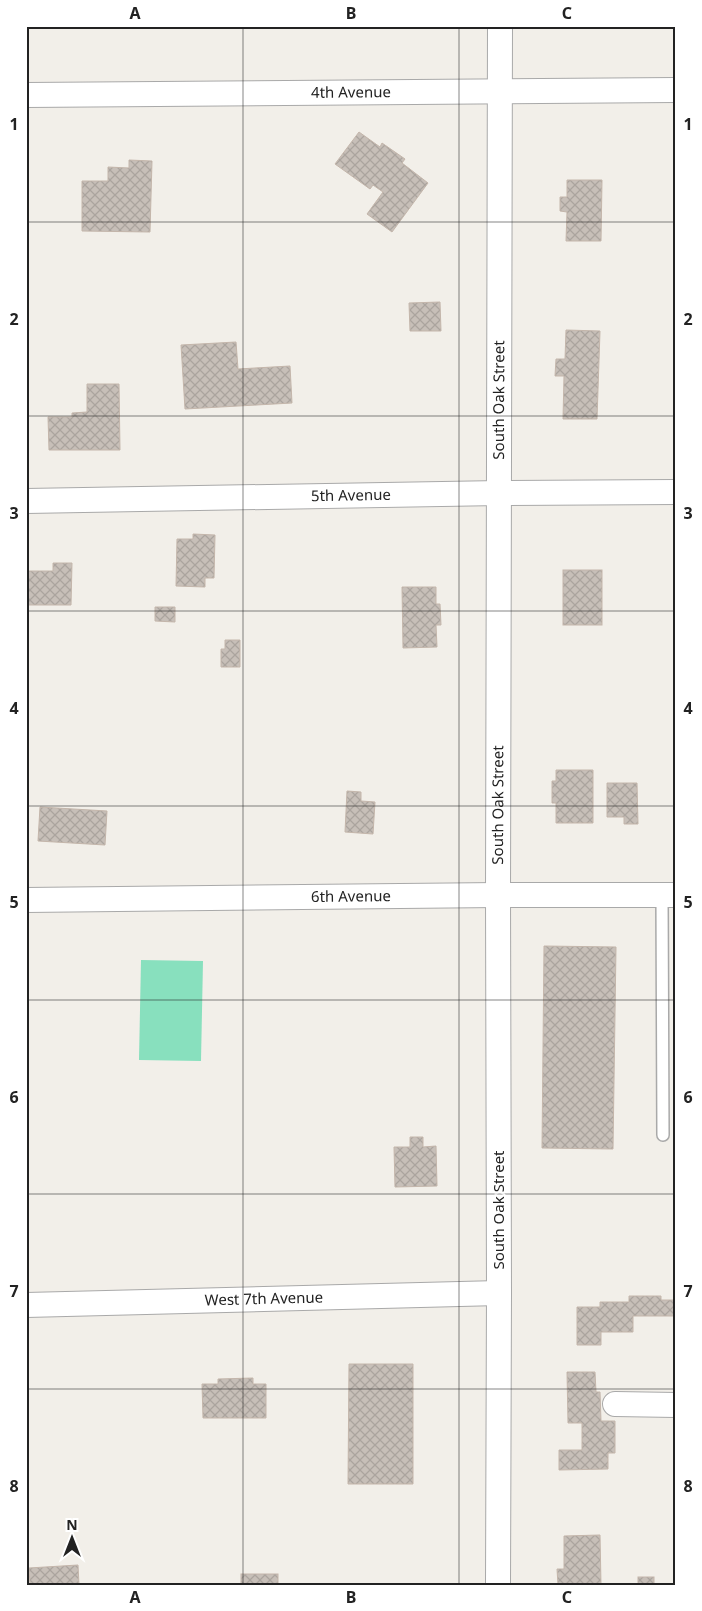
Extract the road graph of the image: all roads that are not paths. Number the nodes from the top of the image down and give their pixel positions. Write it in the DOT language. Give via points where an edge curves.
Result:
graph roads {
  1 [pos="500,26"];
  2 [pos="676,90"];
  3 [pos="500,92"];
  4 [pos="26,95"];
  5 [pos="676,492"];
  6 [pos="500,493"];
  7 [pos="26,501"];
  8 [pos="498,895"];
  9 [pos="669,895"];
  10 [pos="26,900"];
  11 [pos="663,1135"];
  12 [pos="499,1293"];
  13 [pos="26,1305"];
  14 [pos="615,1404"];
  15 [pos="676,1405"];
  16 [pos="498,1585"];
  1 -- 3 [label="street, South Oak Street"];
  2 -- 3 [label="street, 4th Avenue"];
  3 -- 4 [label="street, 4th Avenue"];
  3 -- 6 [label="street, South Oak Street"];
  5 -- 6 [label="street, 5th Avenue"];
  6 -- 7 [label="street, 5th Avenue"];
  6 -- 8 [label="street, South Oak Street"];
  8 -- 9 [label="street, 6th Avenue"];
  8 -- 10 [label="street, 6th Avenue"];
  8 -- 12 [label="street, South Oak Street"];
  9 -- 11 [label="lane"];
  12 -- 13 [label="street, West 7th Avenue"];
  12 -- 16 [label="street, South Oak Street"];
  14 -- 15 [label="street"];
}
